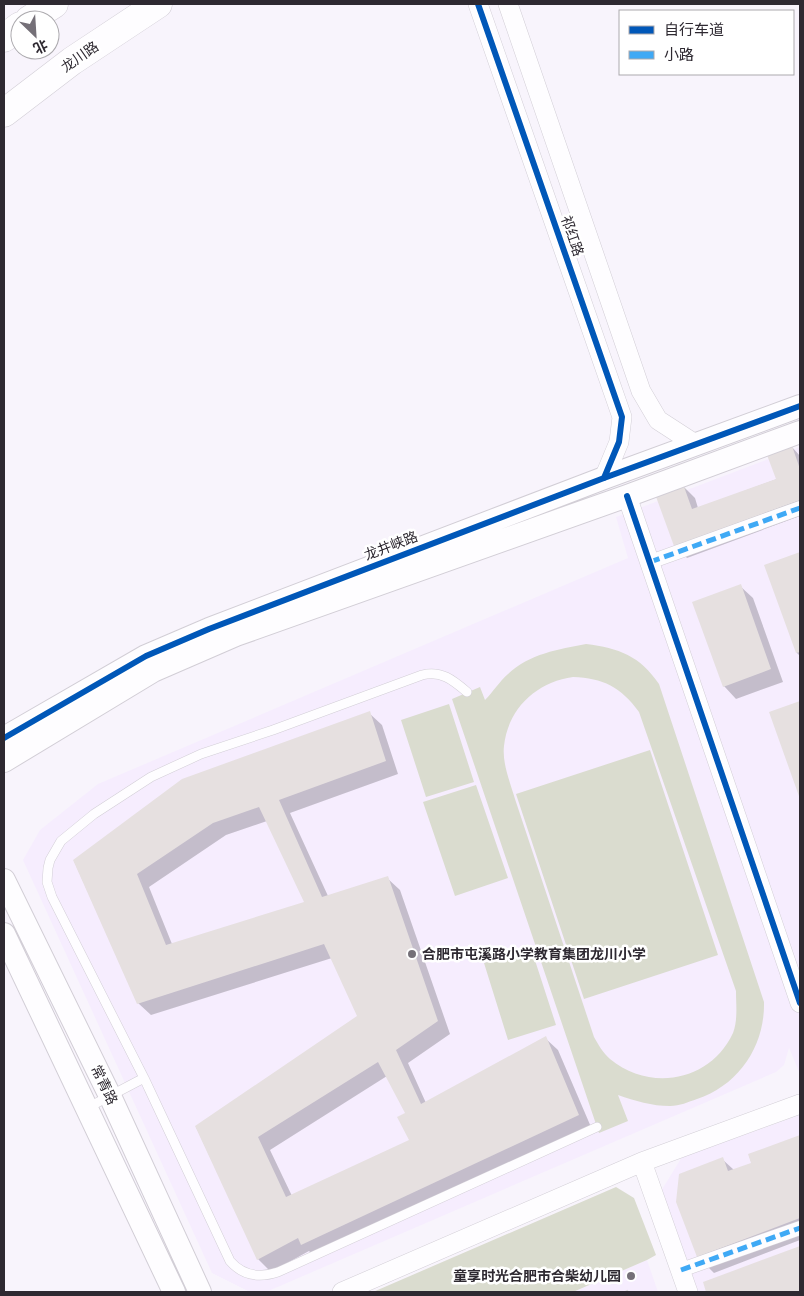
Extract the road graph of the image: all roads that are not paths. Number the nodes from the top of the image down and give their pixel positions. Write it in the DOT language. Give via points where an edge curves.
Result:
graph roads {
  1 [pos="158,4"];
  2 [pos="478,4"];
  3 [pos="508,4"];
  4 [pos="4,113"];
  5 [pos="800,406"];
  6 [pos="800,432"];
  7 [pos="695,444"];
  8 [pos="604,478"];
  9 [pos="627,496"];
  10 [pos="800,508"];
  11 [pos="650,562"];
  12 [pos="467,692"];
  13 [pos="4,738"];
  14 [pos="4,761"];
  15 [pos="4,880"];
  16 [pos="4,934"];
  17 [pos="800,1003"];
  18 [pos="144,1078"];
  19 [pos="110,1096"];
  20 [pos="800,1104"];
  21 [pos="87,1108"];
  22 [pos="597,1126"];
  23 [pos="642,1162"];
  24 [pos="800,1228"];
  25 [pos="680,1270"];
  26 [pos="174,1292"];
  27 [pos="200,1292"];
  28 [pos="342,1292"];
  29 [pos="688,1292"];
  1 -- 4 [label="main road, 龙川路" via="72,61"];
  2 -- 8 [label="street, 祁红路" via="622,417 619,442"];
  3 -- 7 [label="street, 祁红路" via="642,391 658,420"];
  5 -- 7 [label="street, 龙井峡路"];
  6 -- 9 [label="street"];
  7 -- 8 [label="street, 龙井峡路"];
  8 -- 13 [label="street, 龙井峡路" via="146,656"];
  9 -- 11 [label="street"];
  9 -- 14 [label="street" via="236,635 153,672"];
  10 -- 11 [label="street"];
  11 -- 17 [label="street"];
  12 -- 18 [label="lane" via="440,674 429,673 201,754 151,777 94,814 61,841 48,868 47,882 52,897"];
  15 -- 19 [label="street, 常青路"];
  16 -- 21 [label="street, 常青路"];
  18 -- 19 [label="lane"];
  18 -- 22 [label="lane" via="230,1261 254,1276 278,1272"];
  19 -- 21 [label="lane"];
  19 -- 27 [label="street, 常青路"];
  20 -- 23 [label="street"];
  21 -- 26 [label="street, 常青路"];
  23 -- 25 [label="street"];
  23 -- 28 [label="street"];
  24 -- 25 [label="street"];
  25 -- 29 [label="street"];
}
